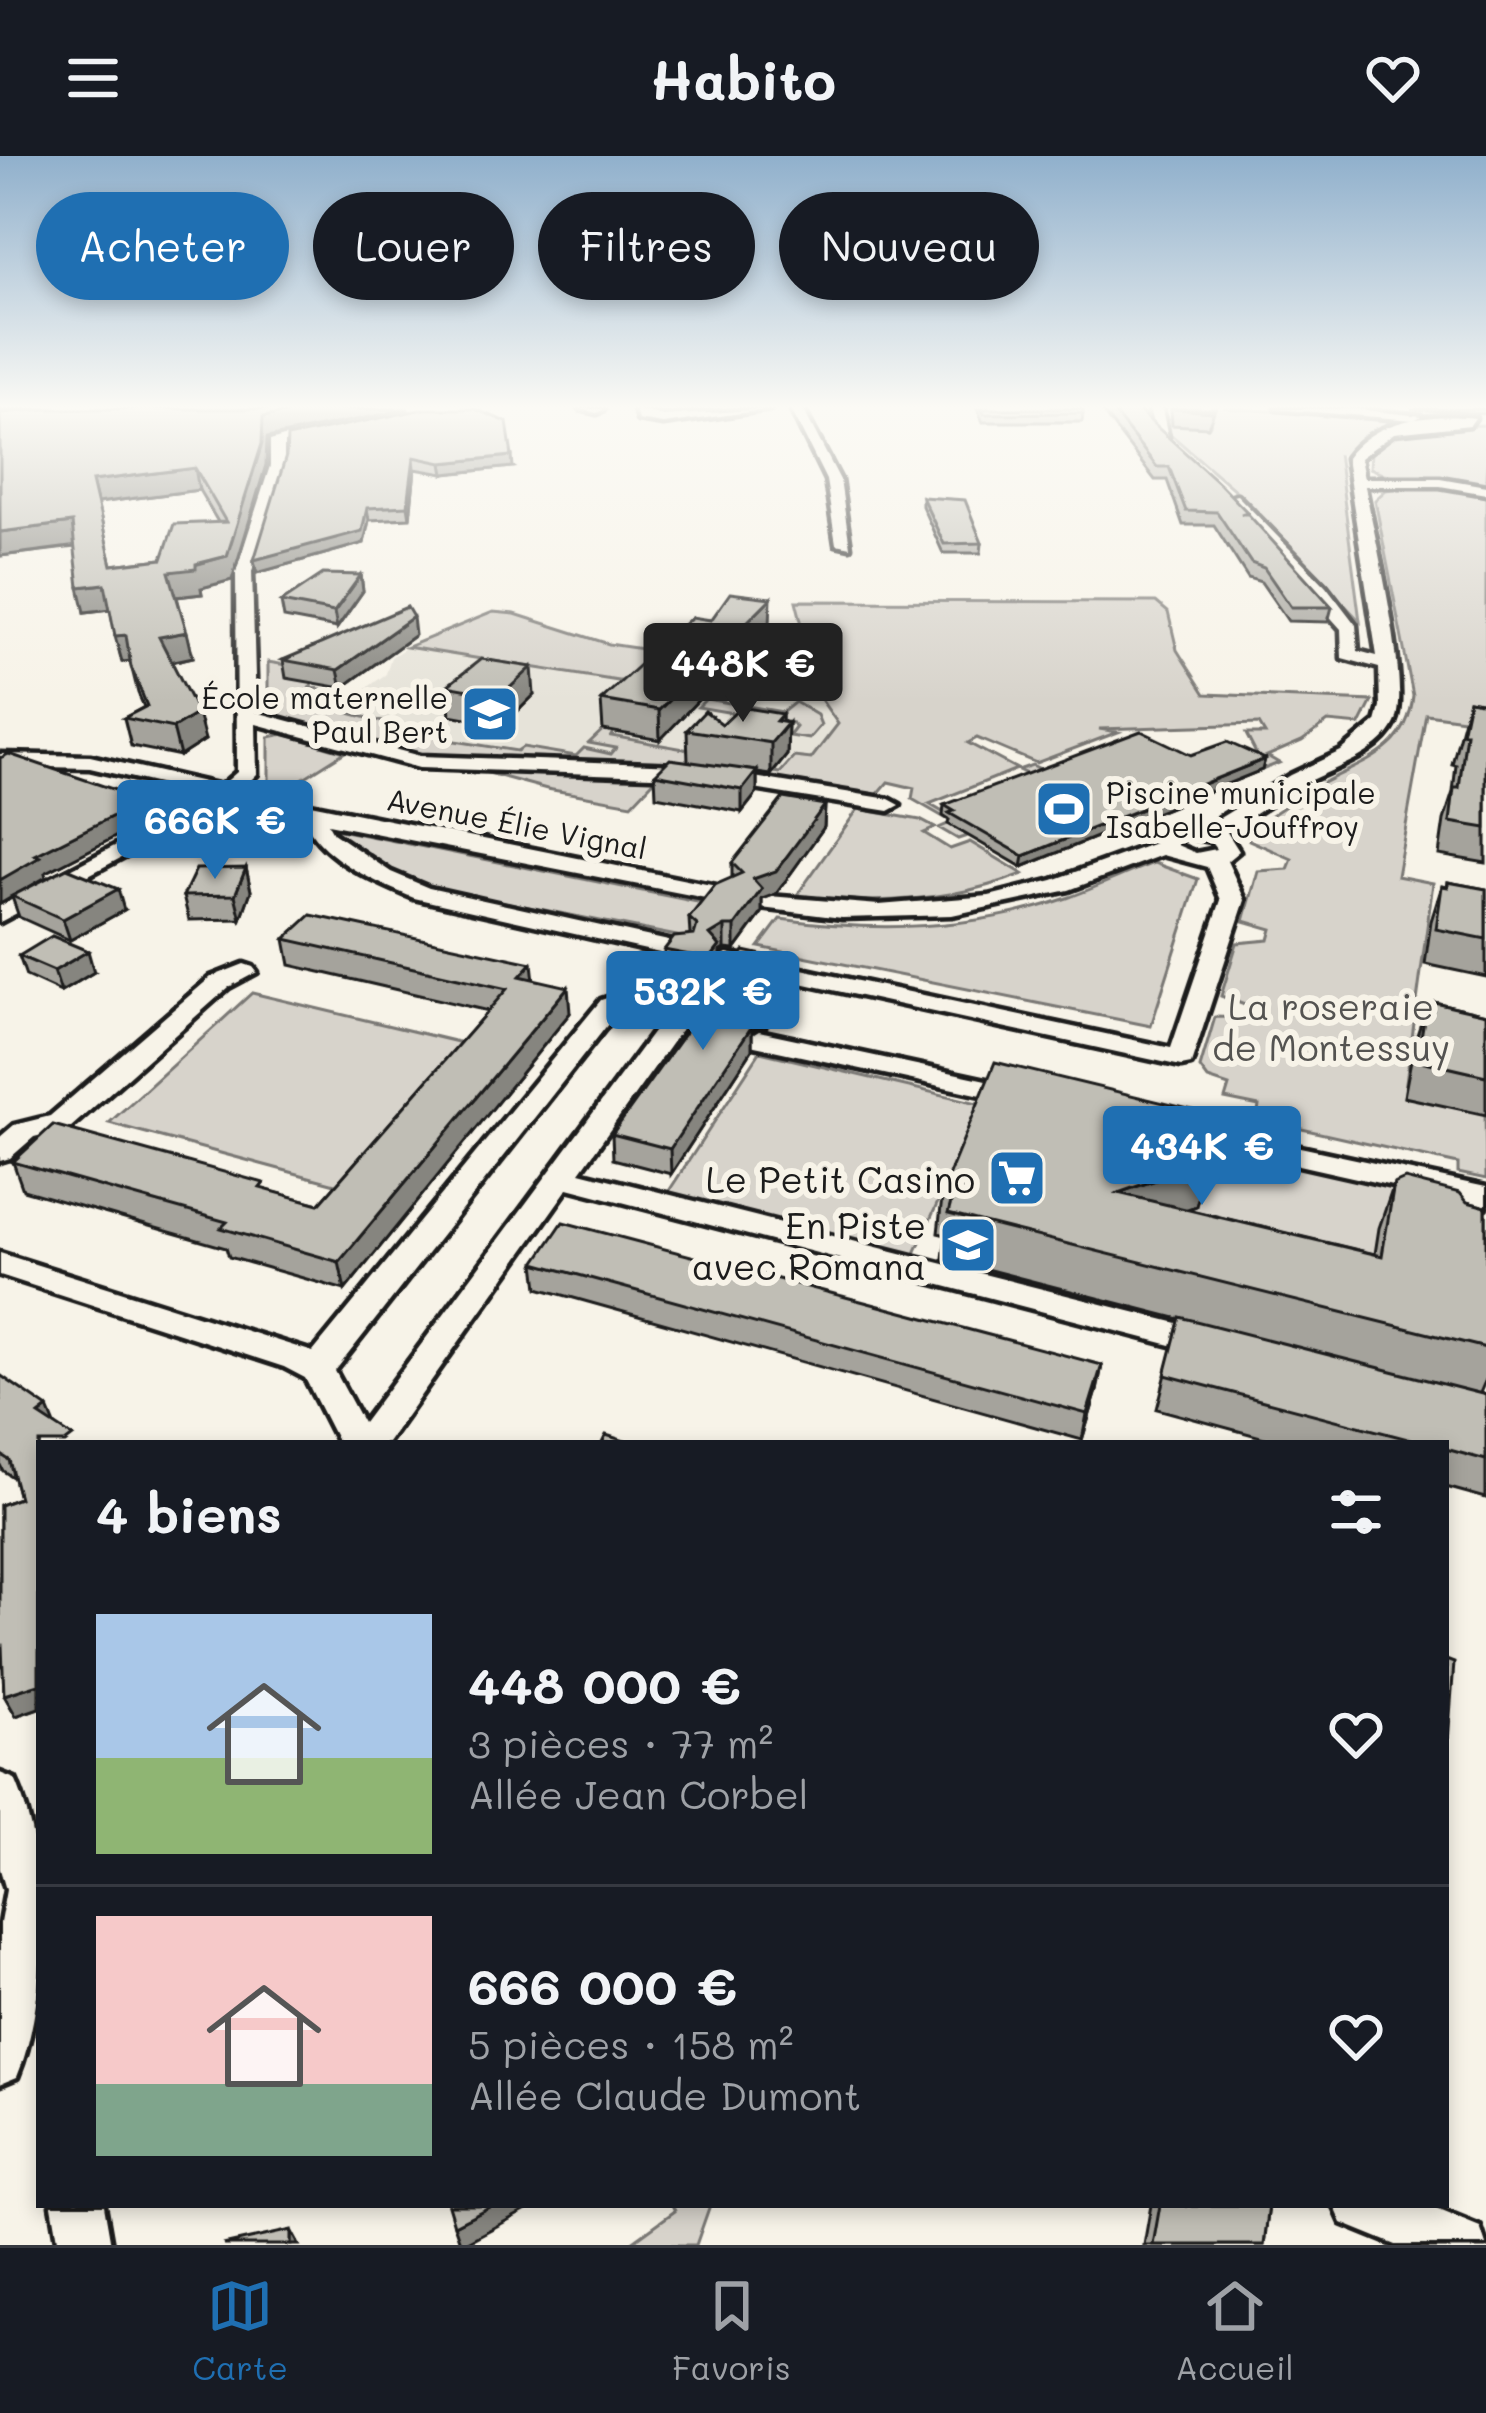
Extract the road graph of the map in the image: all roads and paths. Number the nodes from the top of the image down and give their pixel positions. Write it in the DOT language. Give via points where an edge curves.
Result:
graph roads {
  1 [pos="264,506"];
  2 [pos="837,506"];
  3 [pos="1239,506"];
  4 [pos="1361,506"];
  5 [pos="844,544"];
  6 [pos="1388,665"];
  7 [pos="246,715"];
  8 [pos="0,760"];
  9 [pos="226,793"];
  10 [pos="890,806"];
  11 [pos="322,815"];
  12 [pos="1212,846"];
  13 [pos="726,895"];
  14 [pos="769,903"];
  15 [pos="0,915"];
  16 [pos="682,951"];
  17 [pos="727,960"];
  18 [pos="244,972"];
  19 [pos="759,1039"];
  20 [pos="1063,1105"];
  21 [pos="1156,1125"];
  22 [pos="0,1152"];
  23 [pos="561,1177"];
  24 [pos="1486,1197"];
  25 [pos="0,1264"];
  26 [pos="1242,1352"];
  27 [pos="317,1370"];
  28 [pos="354,1440"];
  29 [pos="370,1440"];
  30 [pos="0,1793"];
  31 [pos="28,1889"];
  32 [pos="36,1938"];
  33 [pos="0,2060"];
  34 [pos="79,2208"];
  35 [pos="1368,2208"];
  36 [pos="85,2245"];
  37 [pos="1462,2245"];
  1 -- 7 [label="street" via="244,571"];
  2 -- 5 [label="street"];
  3 -- 6 [label="street" via="1352,632 1349,654"];
  4 -- 6 [label="street"];
  6 -- 12 [label="street" via="1390,707 1369,742 1297,779"];
  7 -- 9 [label="street" via="248,775"];
  7 -- 10 [label="street" via="419,762 680,771"];
  8 -- 9 [label="street, Avenue Élie Vignal" via="90,762"];
  9 -- 11 [label="street, Avenue Élie Vignal"];
  9 -- 15 [label="street"];
  11 -- 13 [label="street, Avenue Élie Vignal"];
  11 -- 16 [label="street" via="324,837 400,886"];
  12 -- 14 [label="street" via="1186,859 1165,847 1060,886 962,907 883,915"];
  12 -- 17 [label="street" via="1233,900 1181,1058"];
  18 -- 22 [label="street" via="220,982 60,1122 24,1131"];
  19 -- 20 [label="street"];
  21 -- 24 [label="street"];
  23 -- 26 [label="street"];
  23 -- 27 [label="street" via="687,1023 610,1005"];
  23 -- 29 [label="street"];
  25 -- 27 [label="street"];
  27 -- 28 [label="street"];
  30 -- 31 [label="street"];
  31 -- 32 [label="street"];
  31 -- 33 [label="street"];
  34 -- 36 [label="street"];
  35 -- 37 [label="street"];
}
